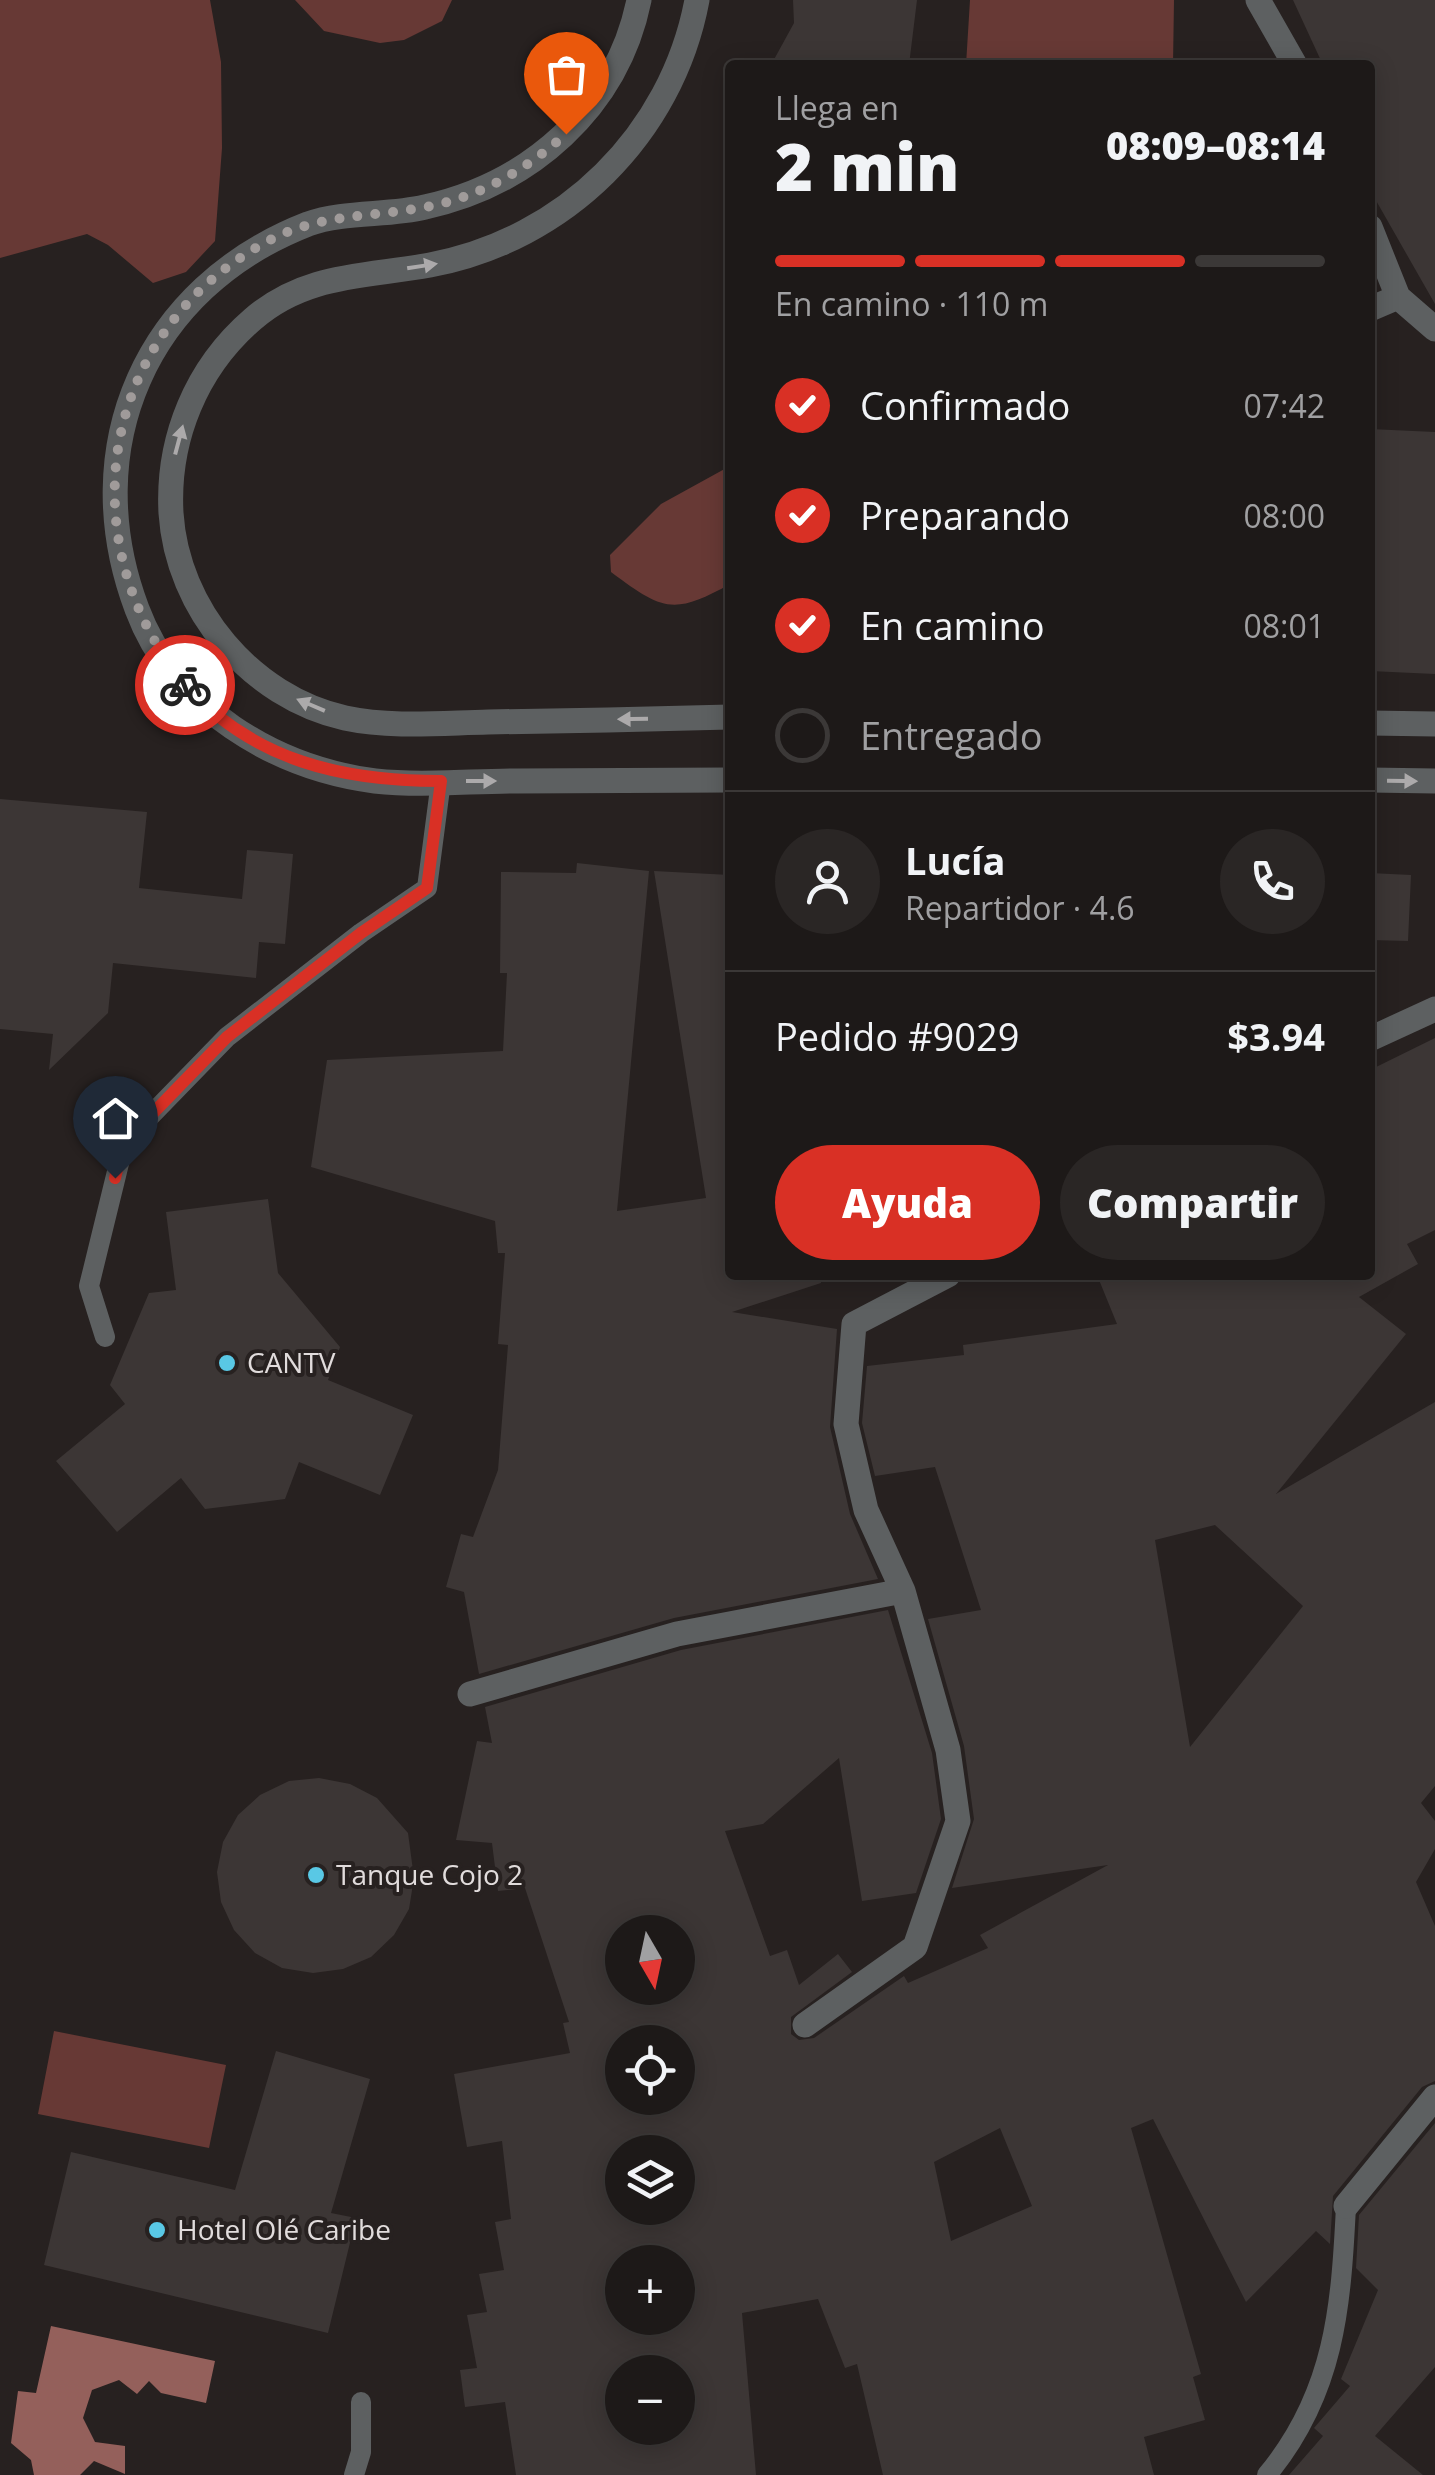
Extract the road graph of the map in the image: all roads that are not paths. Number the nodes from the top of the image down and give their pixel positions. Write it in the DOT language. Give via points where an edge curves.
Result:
graph roads {
  1 [pos="639,0"];
  2 [pos="697,0"];
  3 [pos="1258,0"];
  4 [pos="1292,60"];
  5 [pos="1375,239"];
  6 [pos="1398,297"];
  7 [pos="1375,307"];
  8 [pos="1435,329"];
  9 [pos="725,717"];
  10 [pos="1375,723"];
  11 [pos="1435,724"];
  12 [pos="725,780"];
  13 [pos="1375,780"];
  14 [pos="441,781"];
  15 [pos="1435,781"];
  16 [pos="1435,1009"];
  17 [pos="1375,1037"];
  18 [pos="938,1280"];
  19 [pos="105,1338"];
  20 [pos="904,1591"];
  21 [pos="470,1694"];
  22 [pos="805,2024"];
  23 [pos="1435,2097"];
  24 [pos="1346,2206"];
  25 [pos="362,2402"];
  26 [pos="354,2475"];
  27 [pos="1267,2475"];
  1 -- 14 [label="street" via="627,40 594,103 536,161 462,198 315,222 234,261 170,324 128,402 112,490 116,534 140,618 188,689 220,719 294,762 379,781"];
  9 -- 2 [label="street, one-way" via="380,724 305,704 241,662 195,600 180,565 170,488 186,412 203,377 255,318 322,279 472,256 512,240 585,194 664,96"];
  3 -- 4 [label="street"];
  5 -- 6 [label="street"];
  6 -- 7 [label="street"];
  6 -- 8 [label="street"];
  10 -- 11 [label="street"];
  14 -- 12 [label="street, one-way"];
  13 -- 15 [label="street, one-way"];
  14 -- 19 [label="lane" via="427,888 227,1037 124,1143 89,1286"];
  16 -- 17 [label="street"];
  18 -- 20 [label="street" via="854,1324 846,1424 866,1510"];
  20 -- 21 [label="street" via="677,1634"];
  20 -- 22 [label="street" via="948,1750 958,1821 915,1947"];
  23 -- 24 [label="street"];
  24 -- 27 [label="lane" via="1341,2308 1317,2394"];
  25 -- 26 [label="lane"];
}
